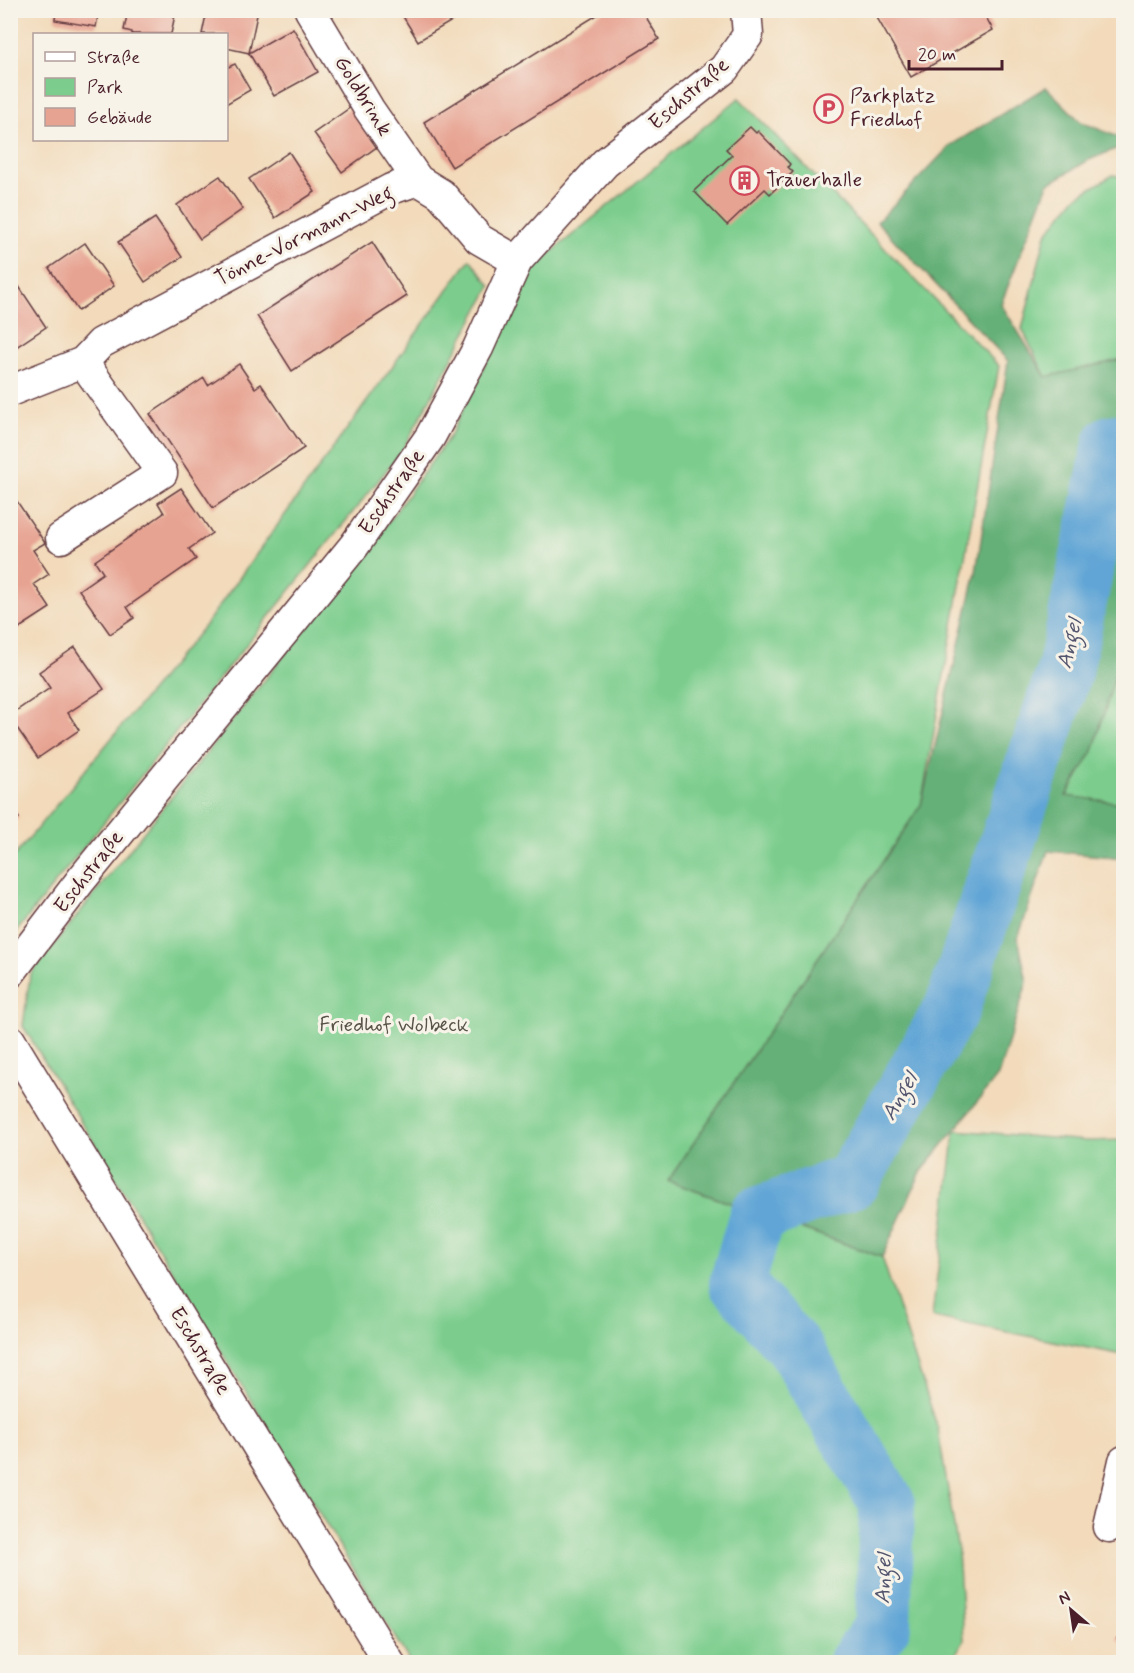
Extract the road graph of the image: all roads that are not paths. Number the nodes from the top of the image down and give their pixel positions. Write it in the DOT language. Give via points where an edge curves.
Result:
graph roads {
  1 [pos="310,10"];
  2 [pos="746,10"];
  3 [pos="418,180"];
  4 [pos="517,261"];
  5 [pos="83,362"];
  6 [pos="10,392"];
  7 [pos="61,538"];
  8 [pos="10,973"];
  9 [pos="10,1040"];
  10 [pos="1124,1461"];
  11 [pos="1108,1527"];
  12 [pos="389,1662"];
  1 -- 3 [label="street, Goldbrink" via="369,109"];
  2 -- 4 [label="street, Eschstraße" via="748,35 724,69 605,164"];
  3 -- 4 [label="street, Tönne-Vormann-Weg" via="441,194 479,239"];
  3 -- 5 [label="street, Tönne-Vormann-Weg" via="391,189 100,343"];
  4 -- 8 [label="street, Eschstraße" via="430,437 354,546 81,880"];
  5 -- 6 [label="street, Tönne-Vormann-Weg"];
  5 -- 7 [label="street" via="162,473"];
  9 -- 12 [label="street, Eschstraße"];
  10 -- 11 [label="street"];
}
